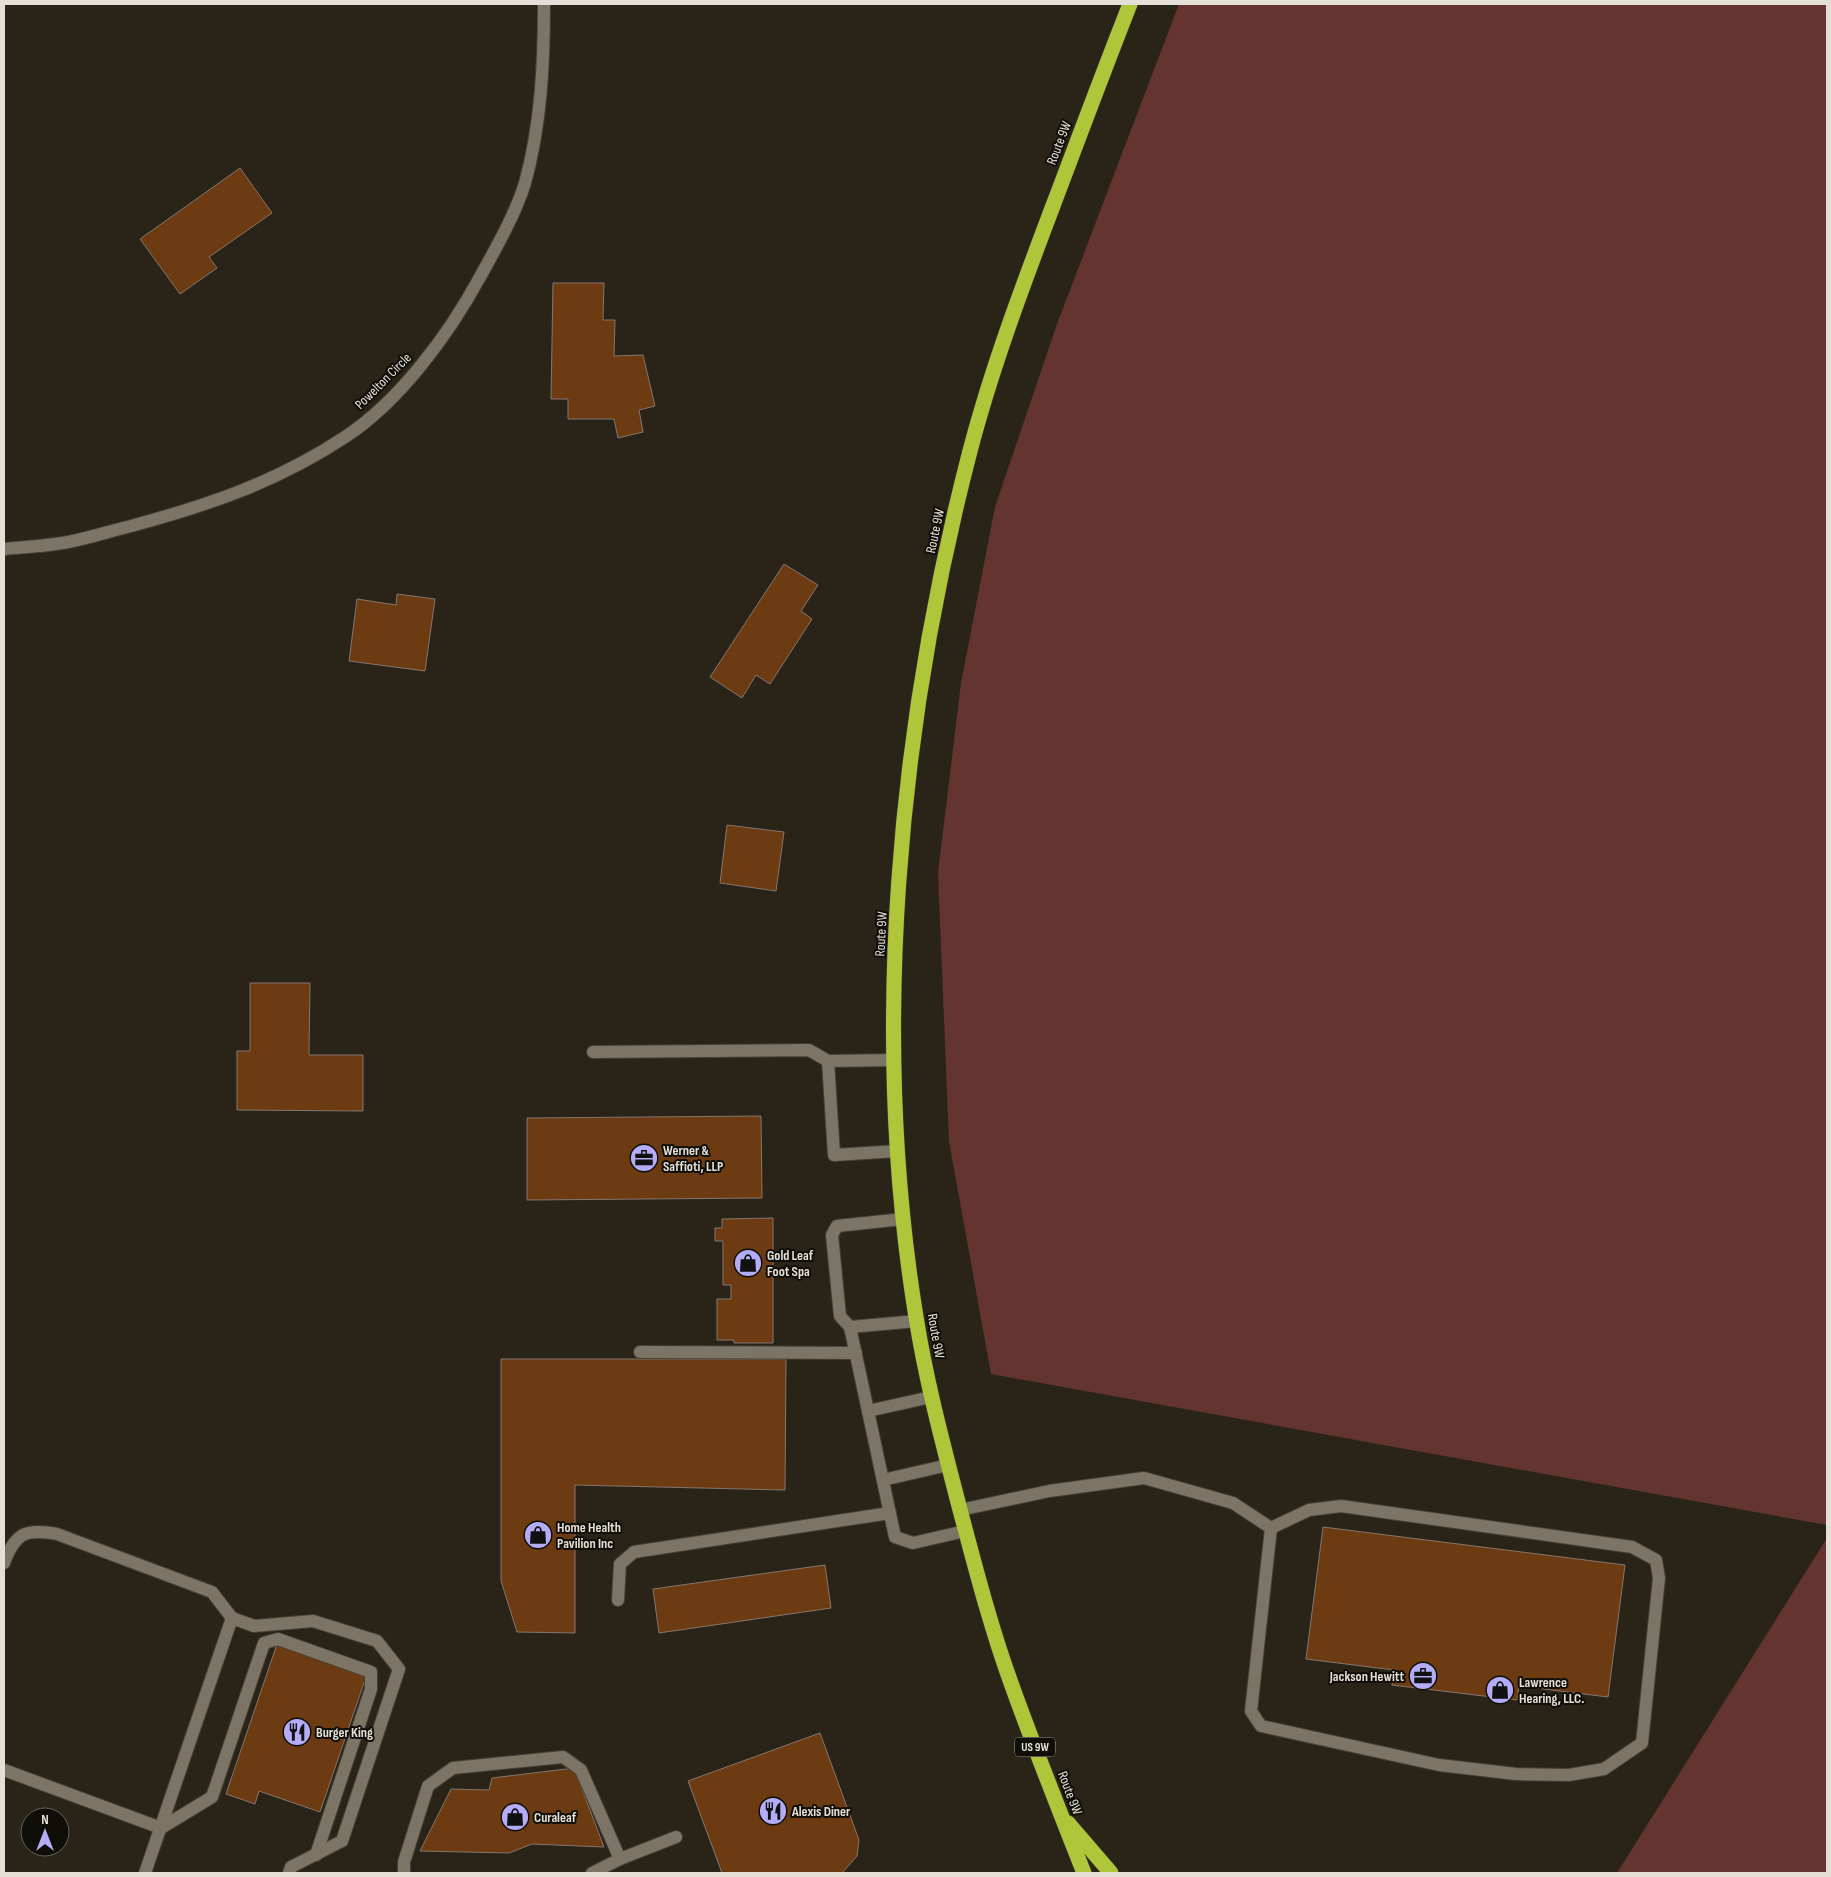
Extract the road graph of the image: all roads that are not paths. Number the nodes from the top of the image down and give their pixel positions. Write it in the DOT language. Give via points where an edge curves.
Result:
graph roads {
  1 [pos="544,4"];
  2 [pos="1130,4"];
  3 [pos="4,549"];
  4 [pos="592,1052"];
  5 [pos="894,1060"];
  6 [pos="828,1061"];
  7 [pos="898,1152"];
  8 [pos="903,1219"];
  9 [pos="917,1321"];
  10 [pos="850,1327"];
  11 [pos="640,1352"];
  12 [pos="856,1353"];
  13 [pos="931,1397"];
  14 [pos="868,1411"];
  15 [pos="948,1465"];
  16 [pos="883,1480"];
  17 [pos="960,1510"];
  18 [pos="890,1513"];
  19 [pos="1271,1528"];
  20 [pos="966,1531"];
  21 [pos="4,1563"];
  22 [pos="618,1600"];
  23 [pos="232,1618"];
  24 [pos="4,1770"];
  25 [pos="1060,1813"];
  26 [pos="162,1828"];
  27 [pos="676,1837"];
  28 [pos="316,1855"];
  29 [pos="620,1859"];
  30 [pos="145,1873"];
  31 [pos="290,1873"];
  32 [pos="404,1873"];
  33 [pos="592,1873"];
  34 [pos="1084,1873"];
  35 [pos="1111,1873"];
  1 -- 3 [label="street, Powelton Circle" via="544,56 538,117 524,185 496,248 465,304 430,355 391,398 346,436 247,490 196,509 68,542"];
  2 -- 5 [label="highway, Route 9W" via="1028,271 988,389 970,450 943,569 921,693 904,829"];
  4 -- 6 [label="street" via="809,1050"];
  5 -- 6 [label="street"];
  5 -- 7 [label="highway, Route 9W"];
  6 -- 7 [label="street" via="834,1155"];
  7 -- 8 [label="highway, Route 9W"];
  8 -- 9 [label="highway, Route 9W"];
  8 -- 10 [label="street" via="837,1226 832,1235 840,1316"];
  9 -- 10 [label="street"];
  9 -- 13 [label="highway, Route 9W"];
  10 -- 12 [label="street"];
  11 -- 12 [label="street"];
  12 -- 14 [label="street"];
  13 -- 14 [label="street"];
  13 -- 15 [label="highway, Route 9W"];
  14 -- 16 [label="street"];
  15 -- 16 [label="street"];
  15 -- 17 [label="highway, Route 9W"];
  16 -- 18 [label="street"];
  17 -- 19 [label="street" via="1049,1491 1144,1478 1233,1503"];
  17 -- 20 [label="highway, Route 9W"];
  18 -- 20 [label="street" via="895,1537 913,1542"];
  18 -- 22 [label="street" via="634,1552 620,1564"];
  19 -- 19 [label="street" via="1251,1711 1261,1726 1438,1765 1516,1774 1569,1775 1604,1769 1642,1743 1659,1578 1656,1560 1632,1547 1341,1506 1309,1510"];
  20 -- 25 [label="highway, Route 9W / US 9W" via="1010,1680"];
  21 -- 23 [label="street" via="19,1537 36,1530 56,1534 212,1592"];
  23 -- 26 [label="street"];
  23 -- 28 [label="street" via="254,1626 313,1621 377,1641 399,1669 342,1842"];
  24 -- 26 [label="street"];
  25 -- 34 [label="highway, Route 9W / US 9W"];
  25 -- 35 [label="highway"];
  26 -- 28 [label="street" via="212,1797 264,1643 278,1639 371,1672 371,1689"];
  26 -- 30 [label="street"];
  27 -- 29 [label="street"];
  28 -- 31 [label="street" via="292,1867"];
  29 -- 32 [label="street" via="581,1770 563,1757 453,1768 428,1786 404,1862"];
  29 -- 33 [label="street"];
}
